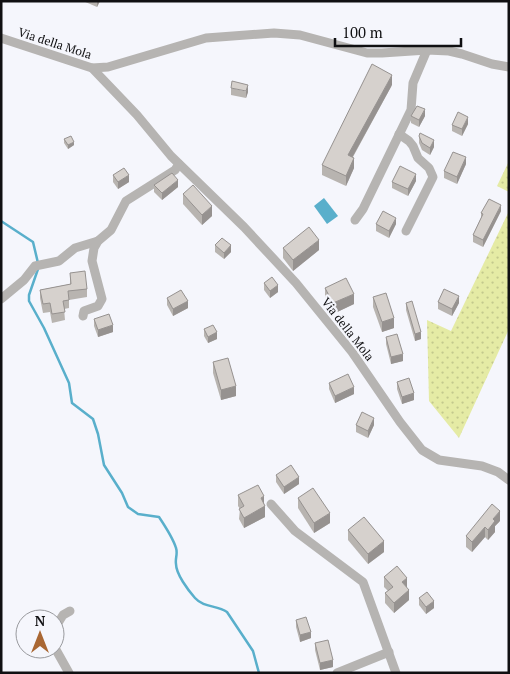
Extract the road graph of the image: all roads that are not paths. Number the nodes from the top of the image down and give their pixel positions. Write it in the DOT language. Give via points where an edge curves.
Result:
graph roads {
  1 [pos="1,38"];
  2 [pos="427,50"];
  3 [pos="509,67"];
  4 [pos="92,68"];
  5 [pos="399,134"];
  6 [pos="179,164"];
  7 [pos="355,220"];
  8 [pos="406,231"];
  9 [pos="98,242"];
  10 [pos="1,299"];
  11 [pos="83,316"];
  12 [pos="509,480"];
  13 [pos="271,504"];
  14 [pos="70,611"];
  15 [pos="65,614"];
  16 [pos="389,652"];
  17 [pos="61,659"];
  18 [pos="69,673"];
  19 [pos="337,673"];
  20 [pos="396,673"];
  1 -- 4 [label="street, Via della Mola"];
  2 -- 3 [label="street" via="455,52"];
  2 -- 4 [label="street" via="367,53 300,35 274,33 206,38 108,67"];
  2 -- 5 [label="street" via="413,82 410,110"];
  4 -- 6 [label="street, Via della Mola"];
  5 -- 7 [label="street"];
  5 -- 8 [label="street" via="413,146 432,176"];
  6 -- 9 [label="street" via="175,170 126,201 111,230"];
  6 -- 12 [label="street, Via della Mola" via="296,283 352,352 424,451 445,462 487,468"];
  9 -- 10 [label="street" via="75,248 59,261 31,269 24,280"];
  9 -- 11 [label="street" via="92,261 102,299 98,306 84,311"];
  13 -- 16 [label="street" via="295,531 363,582"];
  14 -- 15 [label="street"];
  16 -- 19 [label="street"];
  16 -- 20 [label="street"];
  17 -- 18 [label="street"];
}
